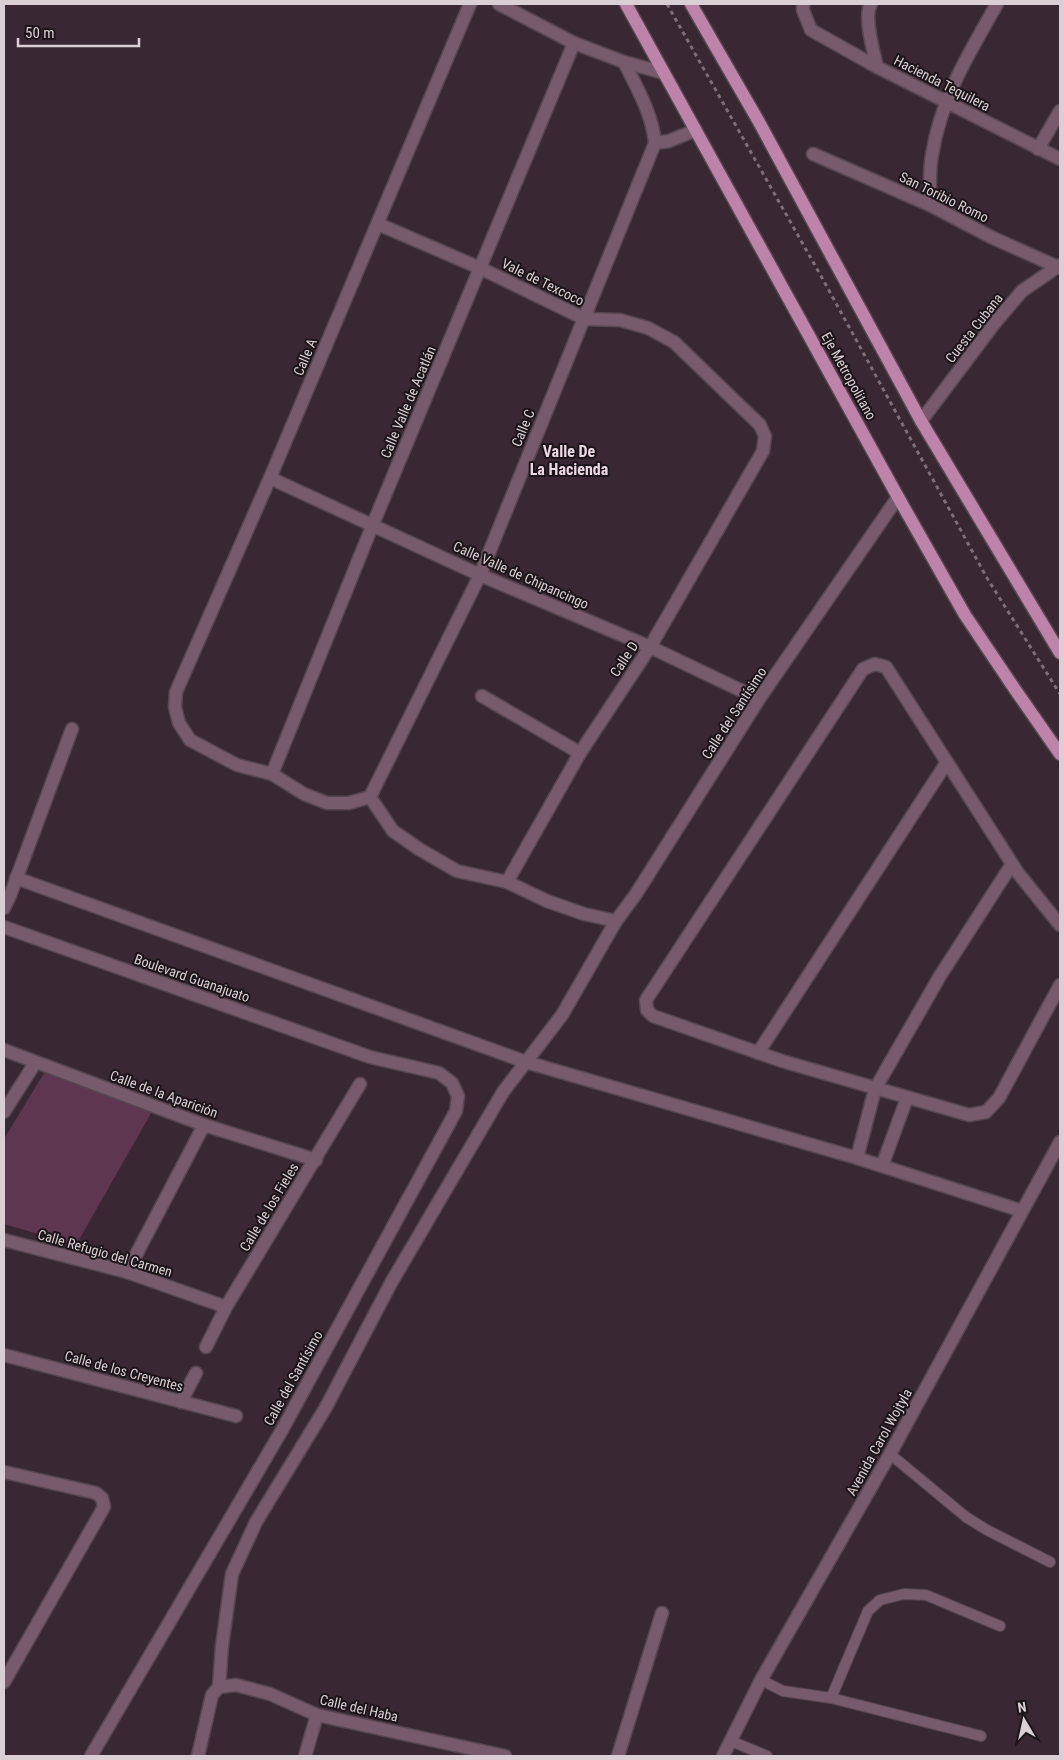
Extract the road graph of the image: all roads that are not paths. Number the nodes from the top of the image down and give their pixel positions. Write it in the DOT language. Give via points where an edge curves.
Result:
graph roads {
  1 [pos="470,4"];
  2 [pos="499,4"];
  3 [pos="626,4"];
  4 [pos="691,4"];
  5 [pos="803,4"];
  6 [pos="871,4"];
  7 [pos="997,4"];
  8 [pos="574,43"];
  9 [pos="624,62"];
  10 [pos="877,67"];
  11 [pos="664,72"];
  12 [pos="945,101"];
  13 [pos="1060,111"];
  14 [pos="696,130"];
  15 [pos="656,142"];
  16 [pos="1038,148"];
  17 [pos="813,154"];
  18 [pos="1060,159"];
  19 [pos="930,205"];
  20 [pos="378,224"];
  21 [pos="1059,267"];
  22 [pos="480,268"];
  23 [pos="585,319"];
  24 [pos="921,421"];
  25 [pos="763,451"];
  26 [pos="270,478"];
  27 [pos="898,496"];
  28 [pos="374,524"];
  29 [pos="480,575"];
  30 [pos="650,647"];
  31 [pos="1060,653"];
  32 [pos="482,696"];
  33 [pos="759,699"];
  34 [pos="72,729"];
  35 [pos="580,753"];
  36 [pos="1060,754"];
  37 [pos="947,762"];
  38 [pos="272,774"];
  39 [pos="370,797"];
  40 [pos="1012,864"];
  41 [pos="16,878"];
  42 [pos="507,882"];
  43 [pos="7,890"];
  44 [pos="4,908"];
  45 [pos="616,921"];
  46 [pos="1060,925"];
  47 [pos="4,927"];
  48 [pos="1060,985"];
  49 [pos="4,1050"];
  50 [pos="758,1053"];
  51 [pos="370,1057"];
  52 [pos="526,1062"];
  53 [pos="35,1063"];
  54 [pos="360,1084"];
  55 [pos="875,1089"];
  56 [pos="907,1098"];
  57 [pos="4,1112"];
  58 [pos="204,1125"];
  59 [pos="1060,1142"];
  60 [pos="856,1158"];
  61 [pos="316,1160"];
  62 [pos="882,1166"];
  63 [pos="1022,1210"];
  64 [pos="4,1240"];
  65 [pos="127,1272"];
  66 [pos="226,1307"];
  67 [pos="206,1347"];
  68 [pos="4,1355"];
  69 [pos="196,1373"];
  70 [pos="181,1402"];
  71 [pos="236,1416"];
  72 [pos="890,1454"];
  73 [pos="4,1472"];
  74 [pos="1050,1562"];
  75 [pos="662,1613"];
  76 [pos="1000,1626"];
  77 [pos="761,1680"];
  78 [pos="4,1682"];
  79 [pos="215,1691"];
  80 [pos="831,1698"];
  81 [pos="317,1716"];
  82 [pos="981,1736"];
  83 [pos="731,1741"];
  84 [pos="91,1756"];
  85 [pos="198,1756"];
  86 [pos="305,1756"];
  87 [pos="505,1756"];
  88 [pos="618,1756"];
  89 [pos="723,1756"];
  90 [pos="766,1756"];
  1 -- 20 [label="street, Calle A"];
  2 -- 8 [label="street"];
  3 -- 11 [label="main road, Eje Metropolitano"];
  4 -- 24 [label="main road" via="759,122"];
  5 -- 10 [label="street, Hacienda Tequilera" via="811,30"];
  6 -- 10 [label="street" via="868,21"];
  7 -- 12 [label="street"];
  8 -- 9 [label="street"];
  8 -- 22 [label="street, Calle Valle de Acatlán"];
  9 -- 11 [label="street"];
  9 -- 15 [label="street" via="645,103"];
  10 -- 12 [label="street, Hacienda Tequilera"];
  11 -- 14 [label="main road, Eje Metropolitano"];
  12 -- 16 [label="street, Hacienda Tequilera"];
  12 -- 19 [label="street" via="931,156"];
  13 -- 16 [label="street"];
  14 -- 15 [label="street" via="669,141"];
  14 -- 27 [label="main road, Eje Metropolitano"];
  15 -- 23 [label="street, Calle C"];
  16 -- 18 [label="street, Hacienda Tequilera"];
  17 -- 19 [label="street, San Toribio Romo"];
  19 -- 21 [label="street, San Toribio Romo"];
  20 -- 22 [label="street, Vale de Texcoco"];
  20 -- 26 [label="street, Calle A"];
  21 -- 24 [label="street, Cuesta Cubana" via="1022,290"];
  22 -- 23 [label="street, Vale de Texcoco"];
  22 -- 28 [label="street, Calle Valle de Acatlán"];
  23 -- 25 [label="street, Vale de Texcoco" via="620,320 648,328 674,342 760,425 764,436"];
  23 -- 29 [label="street, Calle C"];
  24 -- 31 [label="main road"];
  25 -- 30 [label="street, Calle D"];
  26 -- 28 [label="street, Calle Valle de Chipancingo"];
  26 -- 38 [label="street, Calle A" via="176,692 175,707 179,723 190,740 237,765"];
  27 -- 33 [label="street, Calle del Santísimo"];
  27 -- 36 [label="main road, Eje Metropolitano" via="965,614"];
  28 -- 29 [label="street, Calle Valle de Chipancingo"];
  28 -- 38 [label="street, Calle Valle de Acatlán"];
  29 -- 30 [label="street, Calle Valle de Chipancingo"];
  29 -- 39 [label="street, Calle C"];
  30 -- 33 [label="street, Calle Valle de Chipancingo"];
  30 -- 35 [label="street, Calle D"];
  32 -- 35 [label="street"];
  33 -- 45 [label="street, Calle del Santísimo"];
  34 -- 41 [label="street"];
  35 -- 42 [label="street, Calle D"];
  37 -- 40 [label="street"];
  37 -- 50 [label="street"];
  37 -- 50 [label="street" via="886,666 875,664 864,669 646,1000 647,1010 653,1016"];
  38 -- 39 [label="street" via="304,794 327,803 349,803"];
  39 -- 42 [label="street" via="394,831 419,849 457,871"];
  40 -- 46 [label="street"];
  40 -- 55 [label="street" via="940,976"];
  41 -- 43 [label="street"];
  41 -- 52 [label="street"];
  42 -- 45 [label="street" via="547,901"];
  43 -- 44 [label="street"];
  45 -- 52 [label="street, Calle del Santísimo" via="562,1015"];
  47 -- 51 [label="street, Boulevard Guanajuato"];
  48 -- 56 [label="street" via="999,1098 986,1112 969,1114"];
  49 -- 53 [label="street, Calle de la Aparición"];
  50 -- 55 [label="street"];
  51 -- 84 [label="street, Calle del Santísimo" via="439,1073 452,1082 458,1096 456,1111 282,1430"];
  52 -- 60 [label="street"];
  52 -- 79 [label="street, Calle del Santísimo" via="503,1092 392,1283 326,1407 256,1522 232,1574"];
  53 -- 57 [label="street"];
  53 -- 58 [label="street, Calle de la Aparición"];
  54 -- 61 [label="street, Calle de los Fieles"];
  55 -- 56 [label="street"];
  55 -- 60 [label="street"];
  56 -- 62 [label="street"];
  58 -- 61 [label="street, Calle de la Aparición"];
  58 -- 65 [label="street"];
  59 -- 63 [label="street, Avenida Carol Wojtyla"];
  60 -- 62 [label="street"];
  61 -- 66 [label="street, Calle de los Fieles"];
  62 -- 63 [label="street"];
  63 -- 72 [label="street, Avenida Carol Wojtyla"];
  64 -- 65 [label="street, Calle Refugio del Carmen"];
  65 -- 66 [label="street, Calle Refugio del Carmen"];
  66 -- 67 [label="street, Calle de los Fieles"];
  68 -- 70 [label="street, Calle de los Creyentes"];
  69 -- 70 [label="street"];
  70 -- 71 [label="street, Calle de los Creyentes"];
  72 -- 74 [label="lane" via="966,1517"];
  72 -- 77 [label="street, Avenida Carol Wojtyla"];
  73 -- 78 [label="street" via="96,1493 102,1498 104,1507"];
  75 -- 88 [label="street"];
  76 -- 80 [label="lane" via="926,1595 904,1594 880,1600 868,1611"];
  77 -- 80 [label="lane" via="783,1691"];
  77 -- 83 [label="street, Avenida Carol Wojtyla"];
  79 -- 81 [label="street, Calle del Haba" via="236,1686 270,1694"];
  79 -- 85 [label="street, Calle del Santísimo"];
  80 -- 82 [label="lane"];
  81 -- 86 [label="street"];
  81 -- 87 [label="street, Calle del Haba"];
  83 -- 89 [label="street, Avenida Carol Wojtyla"];
  83 -- 90 [label="lane"];
}
